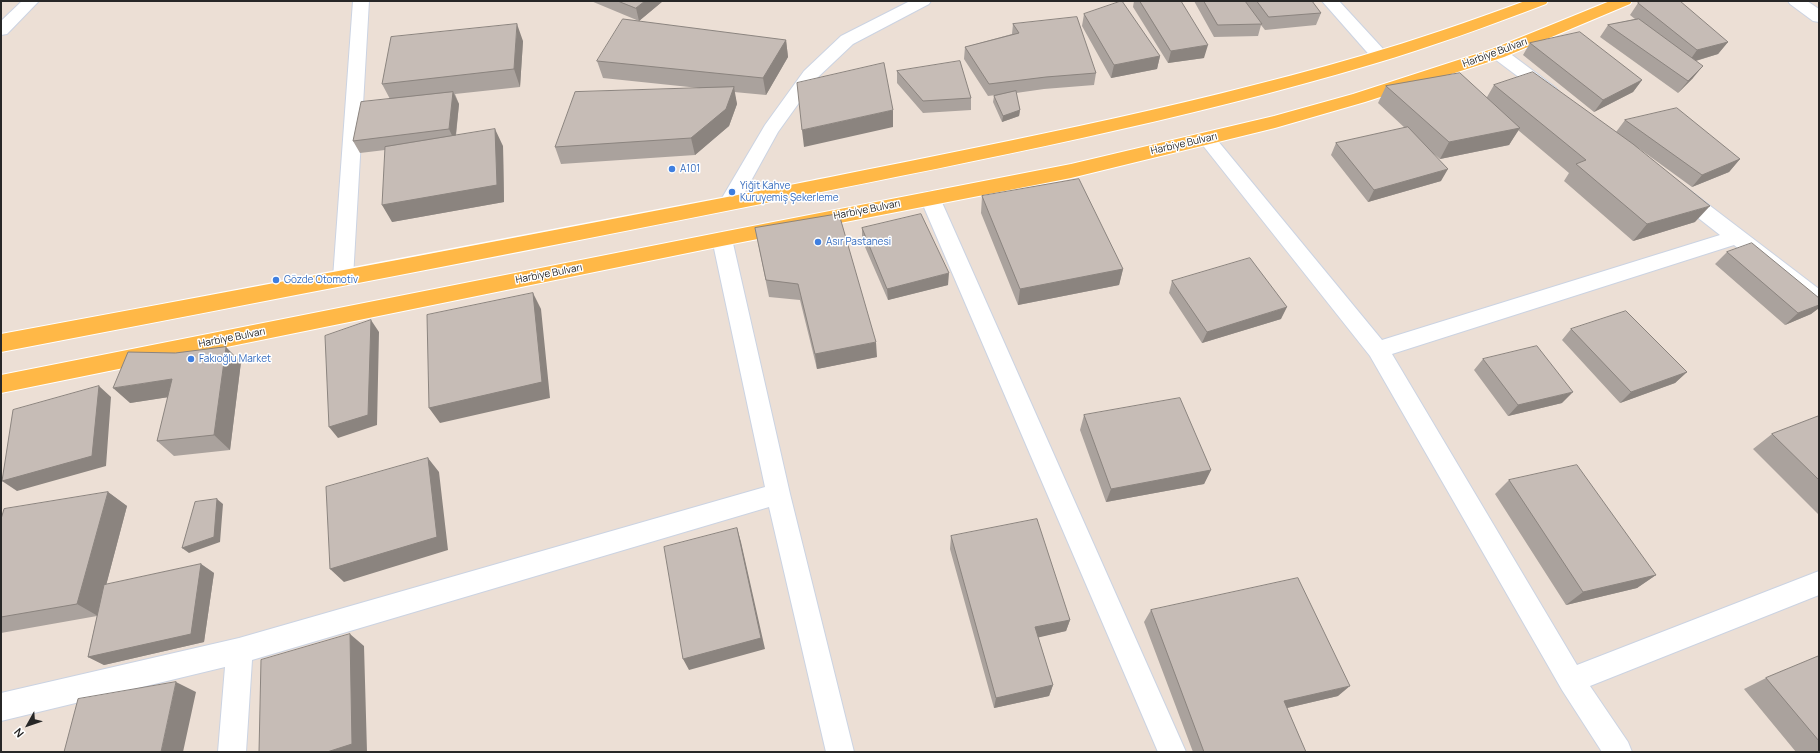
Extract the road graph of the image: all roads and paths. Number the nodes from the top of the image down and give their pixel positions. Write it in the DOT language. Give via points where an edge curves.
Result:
graph roads {
  1 [pos="31,1"];
  2 [pos="361,1"];
  3 [pos="923,1"];
  4 [pos="1330,1"];
  5 [pos="1540,1"];
  6 [pos="1624,1"];
  7 [pos="1796,1"];
  8 [pos="1819,17"];
  9 [pos="1,30"];
  10 [pos="1498,52"];
  11 [pos="1379,55"];
  12 [pos="1561,101"];
  13 [pos="1207,139"];
  14 [pos="1668,183"];
  15 [pos="930,198"];
  16 [pos="729,203"];
  17 [pos="1736,237"];
  18 [pos="722,239"];
  19 [pos="343,278"];
  20 [pos="1819,300"];
  21 [pos="1,342"];
  22 [pos="1378,350"];
  23 [pos="1,384"];
  24 [pos="778,494"];
  25 [pos="1819,583"];
  26 [pos="239,651"];
  27 [pos="1571,681"];
  28 [pos="1,706"];
  29 [pos="232,752"];
  30 [pos="840,752"];
  31 [pos="1172,752"];
  32 [pos="1618,752"];
  1 -- 9 [label="street"];
  2 -- 19 [label="street"];
  3 -- 16 [label="street" via="847,40 810,75 771,129"];
  4 -- 11 [label="street"];
  5 -- 11 [label="main road" via="1494,19"];
  6 -- 10 [label="main road, Harbiye Bulvarı"];
  7 -- 8 [label="street"];
  10 -- 12 [label="street"];
  10 -- 13 [label="main road, Harbiye Bulvarı" via="1359,98"];
  11 -- 16 [label="main road" via="1186,108 1063,136"];
  13 -- 15 [label="main road, Harbiye Bulvarı" via="1071,171"];
  13 -- 22 [label="street"];
  14 -- 17 [label="street"];
  15 -- 18 [label="main road, Harbiye Bulvarı"];
  15 -- 31 [label="street"];
  16 -- 19 [label="main road"];
  17 -- 20 [label="street"];
  17 -- 22 [label="street"];
  18 -- 23 [label="main road, Harbiye Bulvarı"];
  18 -- 24 [label="street"];
  19 -- 21 [label="main road"];
  22 -- 27 [label="street"];
  24 -- 26 [label="street"];
  24 -- 30 [label="street"];
  25 -- 27 [label="street"];
  26 -- 28 [label="street"];
  26 -- 29 [label="street"];
  27 -- 32 [label="street"];
}
